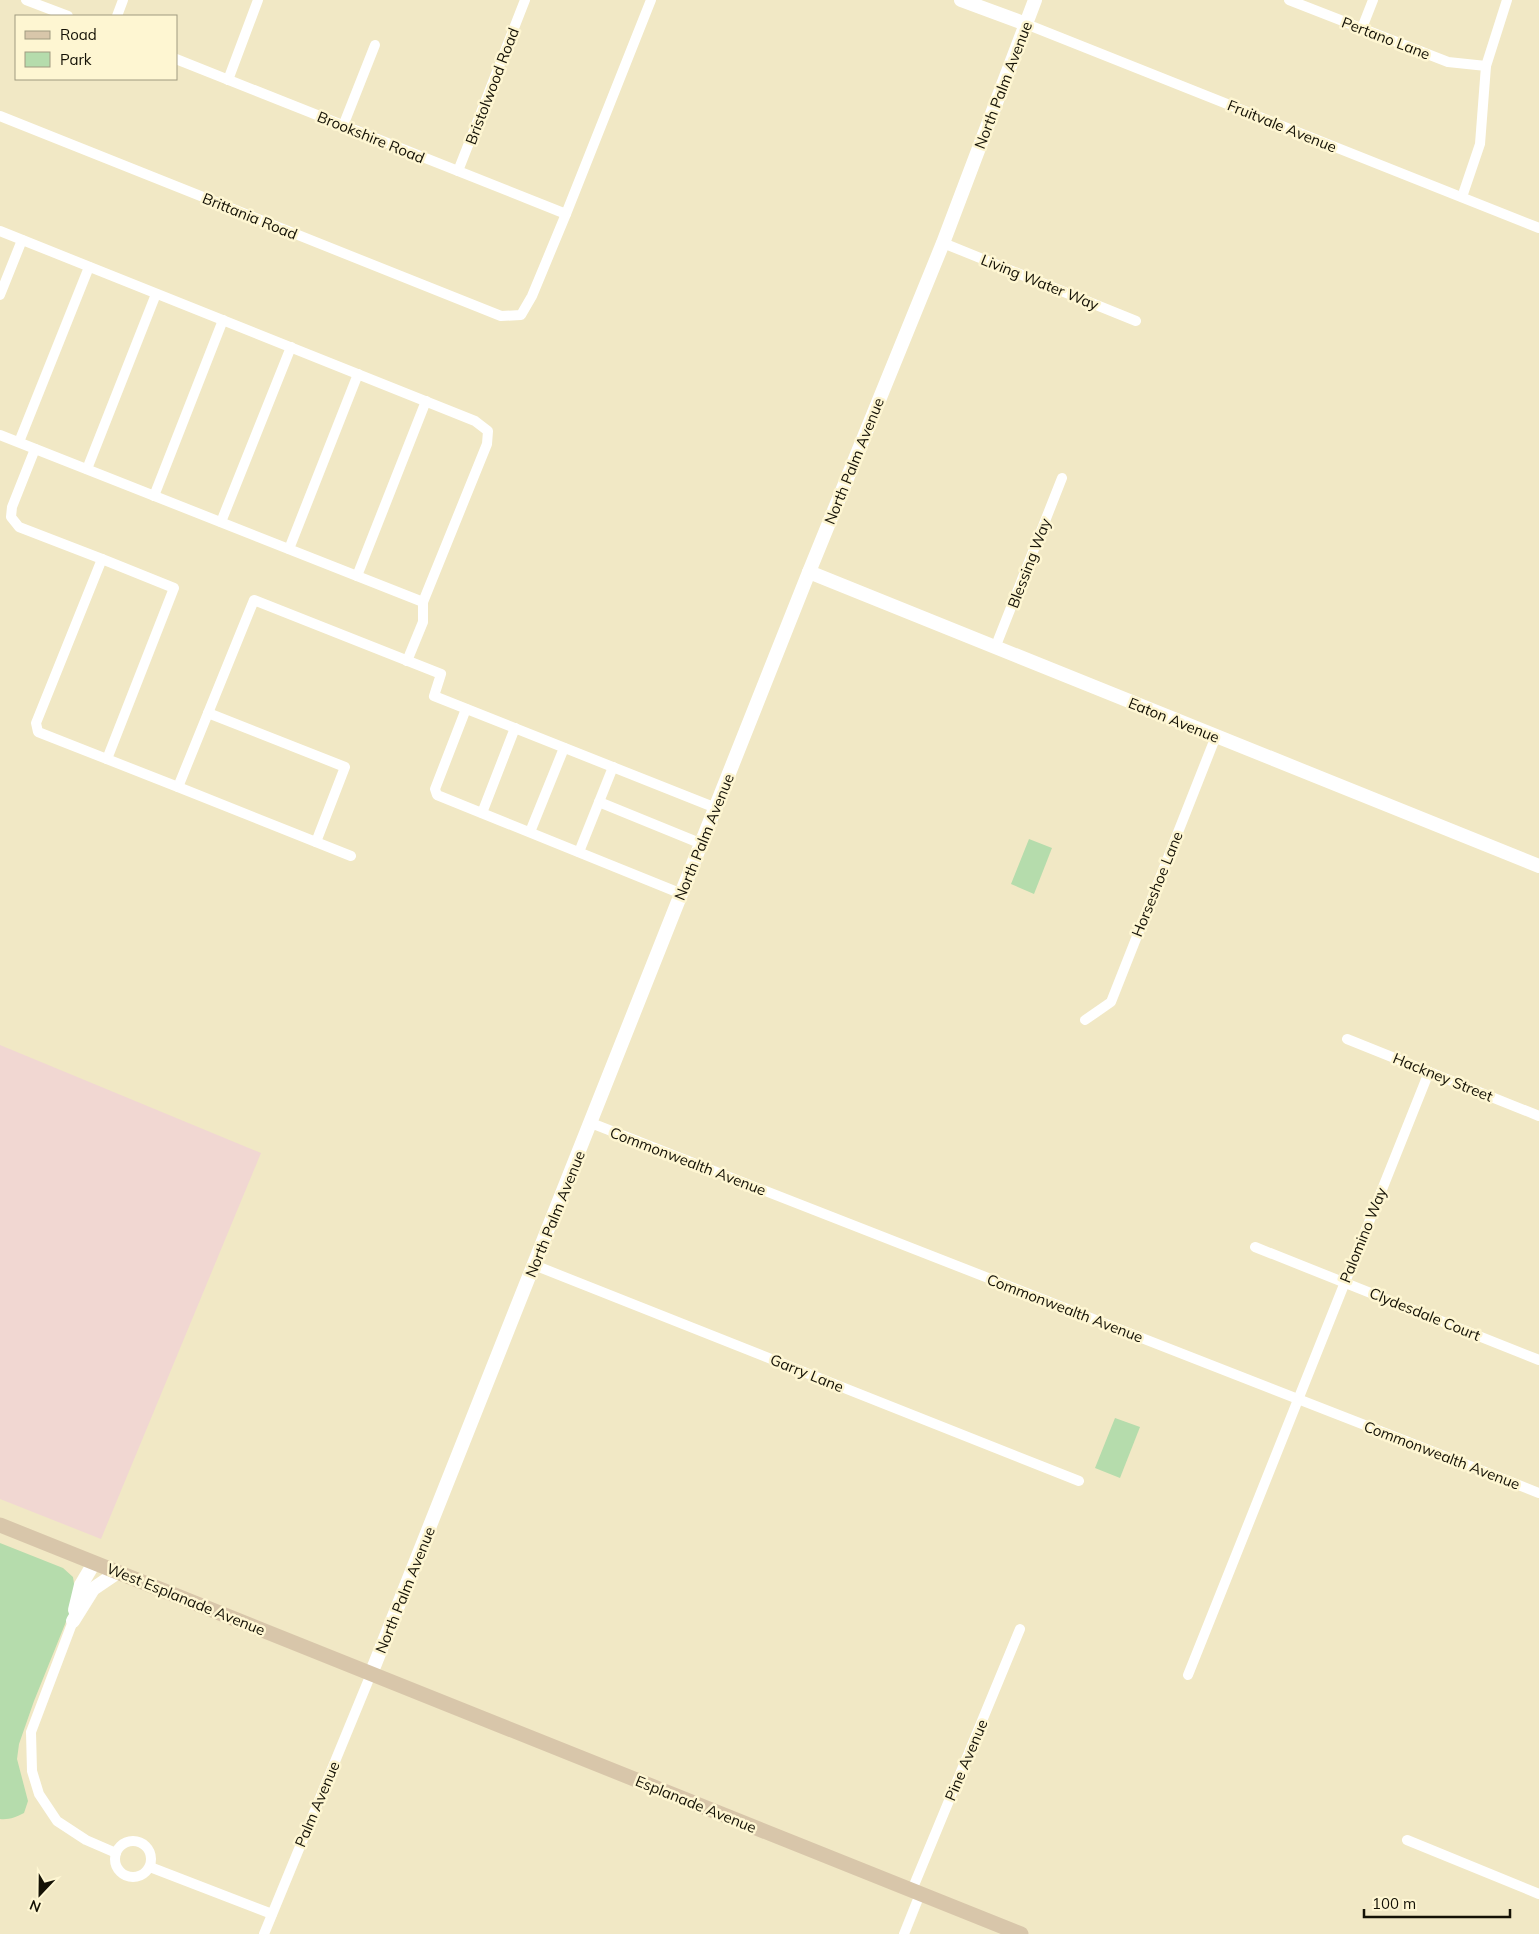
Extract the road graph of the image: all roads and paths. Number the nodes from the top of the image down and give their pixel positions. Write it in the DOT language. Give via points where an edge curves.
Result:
graph roads {
  1 [pos="26,0"];
  2 [pos="123,0"];
  3 [pos="258,0"];
  4 [pos="525,0"];
  5 [pos="651,0"];
  6 [pos="962,0"];
  7 [pos="1035,0"];
  8 [pos="1288,0"];
  9 [pos="1373,0"];
  10 [pos="1507,0"];
  11 [pos="65,15"];
  12 [pos="117,15"];
  13 [pos="1026,24"];
  14 [pos="1362,28"];
  15 [pos="375,45"];
  16 [pos="178,60"];
  17 [pos="1486,66"];
  18 [pos="228,80"];
  19 [pos="0,116"];
  20 [pos="343,126"];
  21 [pos="458,171"];
  22 [pos="1462,197"];
  23 [pos="566,214"];
  24 [pos="1539,228"];
  25 [pos="0,232"];
  26 [pos="22,240"];
  27 [pos="943,243"];
  28 [pos="88,267"];
  29 [pos="156,294"];
  30 [pos="0,295"];
  31 [pos="223,320"];
  32 [pos="1136,320"];
  33 [pos="291,347"];
  34 [pos="358,374"];
  35 [pos="426,401"];
  36 [pos="0,435"];
  37 [pos="19,442"];
  38 [pos="35,449"];
  39 [pos="87,469"];
  40 [pos="1062,478"];
  41 [pos="154,496"];
  42 [pos="221,522"];
  43 [pos="289,549"];
  44 [pos="102,559"];
  45 [pos="809,572"];
  46 [pos="357,576"];
  47 [pos="423,602"];
  48 [pos="995,648"];
  49 [pos="407,661"];
  50 [pos="466,709"];
  51 [pos="208,713"];
  52 [pos="515,728"];
  53 [pos="1216,736"];
  54 [pos="564,748"];
  55 [pos="107,759"];
  56 [pos="613,767"];
  57 [pos="178,787"];
  58 [pos="599,802"];
  59 [pos="716,808"];
  60 [pos="482,813"];
  61 [pos="530,832"];
  62 [pos="316,842"];
  63 [pos="702,844"];
  64 [pos="579,852"];
  65 [pos="351,856"];
  66 [pos="1539,866"];
  67 [pos="682,894"];
  68 [pos="1084,1020"];
  69 [pos="1347,1039"];
  70 [pos="1429,1072"];
  71 [pos="1539,1116"];
  72 [pos="591,1123"];
  73 [pos="1255,1247"];
  74 [pos="534,1265"];
  75 [pos="1345,1282"];
  76 [pos="1539,1360"];
  77 [pos="1298,1399"];
  78 [pos="1079,1481"];
  79 [pos="1539,1493"];
  80 [pos="0,1525"];
  81 [pos="94,1562"];
  82 [pos="118,1572"];
  83 [pos="73,1621"];
  84 [pos="1020,1629"];
  85 [pos="371,1674"];
  86 [pos="1188,1675"];
  87 [pos="1407,1840"];
  88 [pos="116,1853"];
  89 [pos="150,1867"];
  90 [pos="916,1892"];
  91 [pos="1539,1894"];
  92 [pos="272,1914"];
  93 [pos="264,1934"];
  94 [pos="904,1934"];
  95 [pos="1022,1934"];
  1 -- 11 [label="street"];
  2 -- 12 [label="street"];
  3 -- 18 [label="street"];
  4 -- 21 [label="street, Bristolwood Road"];
  5 -- 23 [label="street"];
  6 -- 13 [label="street"];
  7 -- 13 [label="street, North Palm Avenue"];
  8 -- 14 [label="street, Pertano Lane"];
  9 -- 14 [label="street"];
  10 -- 17 [label="street"];
  13 -- 22 [label="street, Fruitvale Avenue"];
  13 -- 27 [label="street, North Palm Avenue"];
  14 -- 17 [label="street, Pertano Lane" via="1448,62"];
  15 -- 20 [label="street"];
  16 -- 18 [label="street, Brookshire Road"];
  17 -- 22 [label="street" via="1480,144"];
  18 -- 20 [label="street, Brookshire Road"];
  19 -- 23 [label="street, Brittania Road" via="500,316 521,315"];
  20 -- 21 [label="street, Brookshire Road"];
  21 -- 23 [label="street, Brookshire Road"];
  22 -- 24 [label="street, Fruitvale Avenue"];
  25 -- 26 [label="street"];
  26 -- 28 [label="street"];
  26 -- 30 [label="street"];
  27 -- 32 [label="street, Living Water Way"];
  27 -- 45 [label="street, North Palm Avenue"];
  28 -- 29 [label="street"];
  28 -- 37 [label="street"];
  29 -- 31 [label="street"];
  29 -- 39 [label="street"];
  31 -- 33 [label="street"];
  31 -- 41 [label="street"];
  33 -- 34 [label="street"];
  33 -- 42 [label="street"];
  34 -- 35 [label="street"];
  34 -- 43 [label="street"];
  35 -- 46 [label="street"];
  35 -- 47 [label="street" via="476,421 488,431 487,444"];
  36 -- 37 [label="street"];
  37 -- 38 [label="street"];
  38 -- 39 [label="street"];
  38 -- 44 [label="street" via="12,507 11,518 19,527"];
  39 -- 41 [label="street"];
  40 -- 48 [label="street, Blessing Way"];
  41 -- 42 [label="street"];
  42 -- 43 [label="street"];
  43 -- 46 [label="street"];
  44 -- 55 [label="street" via="36,723 38,732"];
  44 -- 55 [label="street" via="174,588"];
  45 -- 48 [label="street, Eaton Avenue"];
  45 -- 59 [label="street, North Palm Avenue"];
  46 -- 47 [label="street"];
  47 -- 49 [label="street" via="423,622"];
  48 -- 53 [label="street, Eaton Avenue"];
  49 -- 50 [label="street" via="442,674 434,696"];
  49 -- 51 [label="street" via="254,600"];
  50 -- 52 [label="street"];
  50 -- 60 [label="street" via="435,789 437,795"];
  51 -- 57 [label="street"];
  51 -- 62 [label="street" via="346,766"];
  52 -- 54 [label="street"];
  52 -- 60 [label="street"];
  53 -- 66 [label="street, Eaton Avenue"];
  53 -- 68 [label="street, Horseshoe Lane" via="1111,1002"];
  54 -- 56 [label="street"];
  54 -- 61 [label="street"];
  55 -- 57 [label="street"];
  56 -- 58 [label="street"];
  56 -- 59 [label="street"];
  57 -- 62 [label="street"];
  58 -- 63 [label="street"];
  58 -- 64 [label="street"];
  59 -- 63 [label="street, North Palm Avenue"];
  60 -- 61 [label="street"];
  61 -- 64 [label="street"];
  62 -- 65 [label="street"];
  63 -- 67 [label="street, North Palm Avenue"];
  64 -- 67 [label="street"];
  67 -- 72 [label="street, North Palm Avenue"];
  69 -- 70 [label="street, Hackney Street"];
  70 -- 71 [label="street, Hackney Street"];
  70 -- 75 [label="street, Palomino Way"];
  72 -- 74 [label="street, North Palm Avenue"];
  72 -- 77 [label="street, Commonwealth Avenue"];
  73 -- 75 [label="street, Clydesdale Court"];
  74 -- 78 [label="street, Garry Lane"];
  74 -- 85 [label="street, North Palm Avenue"];
  75 -- 76 [label="street, Clydesdale Court"];
  75 -- 77 [label="street, Palomino Way"];
  77 -- 79 [label="street, Commonwealth Avenue"];
  77 -- 86 [label="street, Palomino Way"];
  80 -- 81 [label="main road, West Esplanade Avenue"];
  81 -- 82 [label="main road, West Esplanade Avenue"];
  81 -- 83 [label="street" via="81,1585"];
  82 -- 83 [label="street" via="93,1589"];
  82 -- 85 [label="main road, West Esplanade Avenue"];
  83 -- 88 [label="street" via="31,1732 32,1771 39,1794 57,1821 86,1840"];
  84 -- 90 [label="street, Pine Avenue"];
  85 -- 90 [label="main road, Esplanade Avenue"];
  85 -- 92 [label="street, Palm Avenue"];
  87 -- 91 [label="street"];
  88 -- 89 [label="street" via="116,1865 123,1875 135,1878"];
  88 -- 89 [label="street" via="129,1841 140,1842 149,1850"];
  89 -- 92 [label="street"];
  90 -- 94 [label="street, Pine Avenue"];
  90 -- 95 [label="main road, Esplanade Avenue"];
  92 -- 93 [label="street, Palm Avenue"];
}
